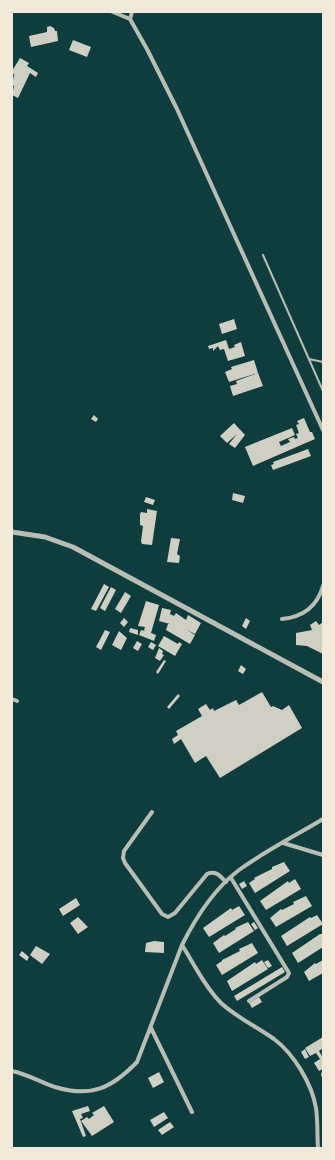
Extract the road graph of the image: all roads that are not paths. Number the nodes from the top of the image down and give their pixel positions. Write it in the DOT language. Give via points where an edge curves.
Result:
graph roads {
  1 [pos="113,12"];
  2 [pos="132,12"];
  3 [pos="130,19"];
  4 [pos="263,255"];
  5 [pos="309,359"];
  6 [pos="323,362"];
  7 [pos="323,392"];
  8 [pos="323,430"];
  9 [pos="12,532"];
  10 [pos="323,586"];
  11 [pos="282,619"];
  12 [pos="323,682"];
  13 [pos="12,699"];
  14 [pos="17,701"];
  15 [pos="152,812"];
  16 [pos="323,819"];
  17 [pos="283,843"];
  18 [pos="323,855"];
  19 [pos="231,878"];
  20 [pos="226,882"];
  21 [pos="182,945"];
  22 [pos="249,1001"];
  23 [pos="151,1028"];
  24 [pos="12,1071"];
  25 [pos="192,1112"];
  26 [pos="318,1120"];
  27 [pos="323,1120"];
  28 [pos="318,1148"];
  1 -- 3 [label="street"];
  2 -- 3 [label="street"];
  3 -- 8 [label="street" via="177,109"];
  4 -- 5 [label="lane"];
  5 -- 6 [label="lane"];
  5 -- 7 [label="lane"];
  9 -- 12 [label="street" via="45,538 73,547"];
  10 -- 11 [label="street" via="318,600 307,612 290,619"];
  13 -- 14 [label="street"];
  15 -- 20 [label="street" via="124,851 123,858 162,914 168,917 175,913 211,872 217,873"];
  16 -- 17 [label="street"];
  17 -- 18 [label="street"];
  17 -- 19 [label="street"];
  19 -- 20 [label="street"];
  19 -- 22 [label="street" via="289,973"];
  20 -- 21 [label="street" via="189,930"];
  21 -- 23 [label="street"];
  21 -- 26 [label="street" via="222,1004 284,1048 310,1089"];
  23 -- 24 [label="street" via="137,1062 107,1087 78,1092 54,1087 23,1073"];
  23 -- 25 [label="street"];
  26 -- 27 [label="street"];
  26 -- 28 [label="street"];
}
